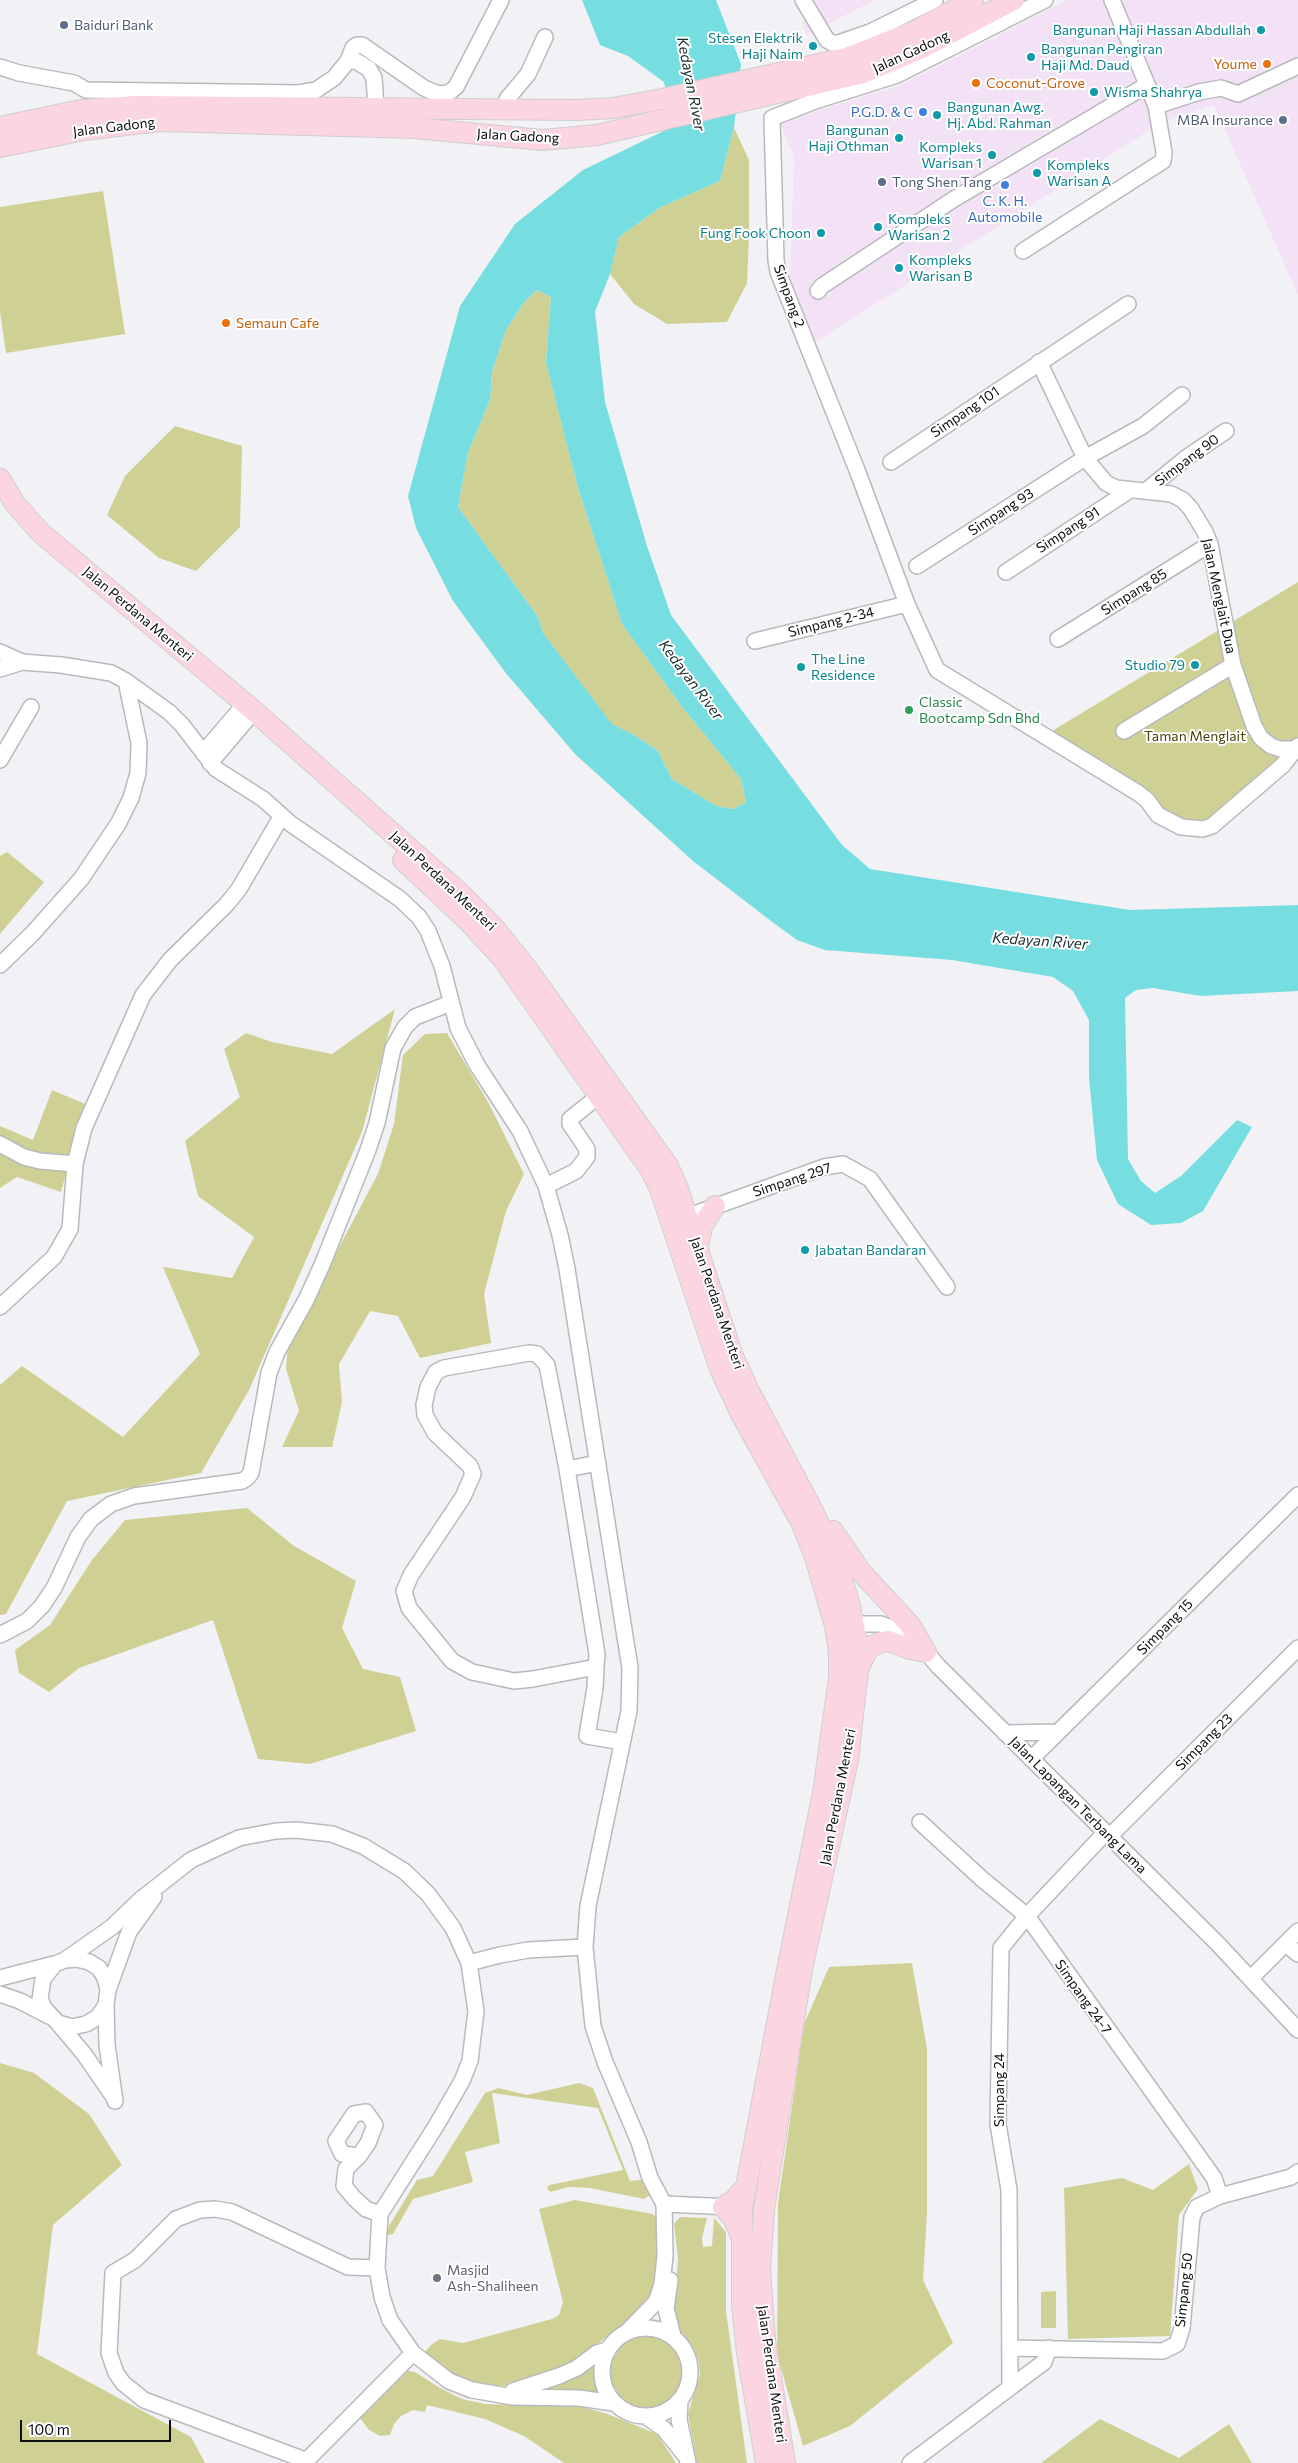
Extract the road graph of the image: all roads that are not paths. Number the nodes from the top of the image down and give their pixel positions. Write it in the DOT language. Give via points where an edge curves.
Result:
graph roads {
  1 [pos="501,0"];
  2 [pos="803,0"];
  3 [pos="935,0"];
  4 [pos="973,0"];
  5 [pos="1014,0"];
  6 [pos="1045,0"];
  7 [pos="1112,0"];
  8 [pos="545,38"];
  9 [pos="348,61"];
  10 [pos="1298,66"];
  11 [pos="0,67"];
  12 [pos="1147,85"];
  13 [pos="1156,106"];
  14 [pos="506,109"];
  15 [pos="376,116"];
  16 [pos="1,126"];
  17 [pos="0,147"];
  18 [pos="1023,251"];
  19 [pos="818,291"];
  20 [pos="1128,304"];
  21 [pos="1039,362"];
  22 [pos="1182,395"];
  23 [pos="1226,431"];
  24 [pos="1086,458"];
  25 [pos="891,462"];
  26 [pos="0,479"];
  27 [pos="1130,490"];
  28 [pos="1147,490"];
  29 [pos="0,505"];
  30 [pos="1210,544"];
  31 [pos="917,566"];
  32 [pos="1006,572"];
  33 [pos="907,604"];
  34 [pos="1058,639"];
  35 [pos="755,641"];
  36 [pos="0,652"];
  37 [pos="22,662"];
  38 [pos="1233,665"];
  39 [pos="0,669"];
  40 [pos="126,681"];
  41 [pos="31,707"];
  42 [pos="246,711"];
  43 [pos="1124,731"];
  44 [pos="1296,748"];
  45 [pos="206,758"];
  46 [pos="0,760"];
  47 [pos="281,817"];
  48 [pos="0,965"];
  49 [pos="451,1003"];
  50 [pos="600,1095"];
  51 [pos="0,1144"];
  52 [pos="75,1164"];
  53 [pos="546,1186"];
  54 [pos="677,1186"];
  55 [pos="715,1206"];
  56 [pos="680,1220"];
  57 [pos="698,1249"];
  58 [pos="947,1286"];
  59 [pos="0,1307"];
  60 [pos="598,1463"];
  61 [pos="567,1469"];
  62 [pos="797,1481"];
  63 [pos="1298,1494"];
  64 [pos="844,1624"];
  65 [pos="0,1635"];
  66 [pos="1298,1648"];
  67 [pos="926,1652"];
  68 [pos="596,1667"];
  69 [pos="858,1670"];
  70 [pos="1058,1732"];
  71 [pos="1006,1733"];
  72 [pos="622,1742"];
  73 [pos="1031,1759"];
  74 [pos="920,1822"];
  75 [pos="1108,1834"];
  76 [pos="174,1873"];
  77 [pos="1027,1916"];
  78 [pos="1298,1931"];
  79 [pos="1286,1944"];
  80 [pos="585,1947"];
  81 [pos="1298,1954"];
  82 [pos="60,1962"];
  83 [pos="469,1963"];
  84 [pos="0,1978"];
  85 [pos="1251,1978"];
  86 [pos="0,1994"];
  87 [pos="107,1997"];
  88 [pos="54,2020"];
  89 [pos="1298,2030"];
  90 [pos="359,2156"];
  91 [pos="1298,2172"];
  92 [pos="1220,2196"];
  93 [pos="664,2204"];
  94 [pos="733,2207"];
  95 [pos="764,2209"];
  96 [pos="380,2214"];
  97 [pos="665,2222"];
  98 [pos="376,2268"];
  99 [pos="628,2331"];
  100 [pos="673,2336"];
  101 [pos="1010,2348"];
  102 [pos="1049,2348"];
  103 [pos="608,2350"];
  104 [pos="413,2353"];
  105 [pos="1010,2387"];
  106 [pos="489,2394"];
  107 [pos="680,2401"];
  108 [pos="613,2403"];
  109 [pos="648,2417"];
  110 [pos="686,2459"];
  111 [pos="305,2461"];
  112 [pos="766,2463"];
  113 [pos="785,2463"];
  114 [pos="910,2463"];
  1 -- 9 [label="street" via="456,87 445,94 424,88 362,46 353,48"];
  2 -- 3 [label="street" via="832,43 854,39"];
  4 -- 14 [label="main road, Jalan Gadong" via="915,31 865,52 784,72 613,108"];
  5 -- 15 [label="main road, Jalan Gadong" via="863,74 597,135 542,140"];
  6 -- 33 [label="street, Simpang 2" via="897,75 772,118 777,266"];
  7 -- 12 [label="street"];
  8 -- 14 [label="street" via="528,74 507,99"];
  9 -- 11 [label="street" via="326,84 316,90 298,93 86,90 74,83"];
  9 -- 15 [label="street" via="356,61 370,69 374,78"];
  10 -- 13 [label="street" via="1238,94 1221,88"];
  12 -- 13 [label="street"];
  12 -- 19 [label="street" via="954,199"];
  13 -- 18 [label="street" via="1163,161"];
  14 -- 15 [label="main road, Jalan Gadong"];
  15 -- 16 [label="main road, Jalan Gadong" via="117,107 81,110"];
  15 -- 17 [label="main road, Jalan Gadong" via="160,121 84,130"];
  20 -- 21 [label="street"];
  21 -- 24 [label="street, Jalan Menglait Dua"];
  21 -- 25 [label="street, Simpang 101"];
  22 -- 24 [label="street, Simpang 93" via="1143,426"];
  23 -- 28 [label="street, Simpang 90"];
  24 -- 27 [label="street, Jalan Menglait Dua" via="1106,483"];
  24 -- 31 [label="street, Simpang 93"];
  26 -- 42 [label="main road, Jalan Perdana Menteri" via="15,504 41,533"];
  27 -- 28 [label="street, Jalan Menglait Dua"];
  27 -- 32 [label="street, Simpang 91"];
  28 -- 30 [label="street, Jalan Menglait Dua" via="1183,500"];
  29 -- 42 [label="main road, Jalan Perdana Menteri" via="28,536"];
  30 -- 34 [label="street, Simpang 85"];
  30 -- 38 [label="street, Jalan Menglait Dua"];
  33 -- 35 [label="street, Simpang 2-34"];
  33 -- 44 [label="street, Simpang 2" via="937,670 1138,793 1158,816 1181,827 1203,829 1212,826 1282,765"];
  36 -- 37 [label="street"];
  37 -- 39 [label="street"];
  37 -- 40 [label="street" via="93,669"];
  38 -- 43 [label="street"];
  38 -- 44 [label="street, Jalan Menglait Dua" via="1246,708 1261,738 1280,749"];
  40 -- 45 [label="street" via="169,712"];
  40 -- 48 [label="street" via="139,743 138,774 131,798 118,824 81,879"];
  41 -- 46 [label="street"];
  42 -- 45 [label="street"];
  42 -- 50 [label="main road, Jalan Perdana Menteri" via="469,922 518,979"];
  42 -- 54 [label="main road, Jalan Perdana Menteri" via="460,893 497,932 658,1150"];
  45 -- 47 [label="street" via="234,782 263,799"];
  47 -- 49 [label="street" via="400,899 419,917 434,945"];
  47 -- 52 [label="street" via="239,889 165,966 143,995 84,1128"];
  49 -- 53 [label="street" via="468,1048 520,1131"];
  49 -- 65 [label="street" via="415,1017 395,1043 368,1150 322,1264 269,1374 248,1478 134,1496 111,1504 91,1519 78,1537 42,1606 27,1621"];
  50 -- 53 [label="street" via="570,1119 587,1149 587,1157 576,1171"];
  50 -- 56 [label="main road, Jalan Perdana Menteri" via="650,1168"];
  51 -- 52 [label="street" via="24,1157"];
  52 -- 59 [label="street" via="70,1229 62,1246"];
  53 -- 60 [label="street" via="567,1269"];
  54 -- 55 [label="main road" via="697,1203"];
  54 -- 56 [label="main road, Jalan Perdana Menteri"];
  55 -- 56 [label="street, Simpang 297"];
  55 -- 57 [label="main road" via="702,1226"];
  55 -- 58 [label="street, Simpang 297" via="824,1167 843,1164 870,1179"];
  56 -- 57 [label="main road, Jalan Perdana Menteri"];
  56 -- 64 [label="main road, Jalan Perdana Menteri" via="720,1369 742,1416 802,1524"];
  57 -- 62 [label="main road, Jalan Perdana Menteri" via="739,1371"];
  60 -- 61 [label="street"];
  60 -- 72 [label="street" via="630,1668 629,1711"];
  61 -- 68 [label="street" via="597,1654"];
  61 -- 68 [label="street" via="547,1365 537,1354 444,1368 436,1372 428,1387 425,1415 435,1433 470,1466 472,1474 463,1497 411,1575 404,1591 409,1608 452,1661 472,1672 514,1681"];
  62 -- 64 [label="main road, Jalan Perdana Menteri" via="837,1563"];
  62 -- 67 [label="main road" via="861,1572 910,1625"];
  63 -- 70 [label="street, Simpang 15"];
  64 -- 67 [label="street, Jalan Lapangan Terbang Lama" via="881,1624 900,1632"];
  64 -- 69 [label="main road, Jalan Perdana Menteri" via="857,1642"];
  64 -- 94 [label="main road, Jalan Perdana Menteri" via="826,1775 746,2188"];
  66 -- 75 [label="street, Simpang 23"];
  67 -- 69 [label="main road" via="882,1642 869,1647"];
  67 -- 71 [label="street, Jalan Lapangan Terbang Lama"];
  68 -- 72 [label="street" via="586,1736"];
  69 -- 95 [label="main road, Jalan Perdana Menteri" via="848,1760 802,1969"];
  70 -- 71 [label="street"];
  70 -- 73 [label="street, Simpang 15"];
  71 -- 73 [label="street, Jalan Lapangan Terbang Lama"];
  72 -- 80 [label="street" via="588,1906"];
  73 -- 75 [label="street, Jalan Lapangan Terbang Lama"];
  74 -- 77 [label="street, Simpang 24-7"];
  75 -- 77 [label="street, Simpang 24"];
  75 -- 85 [label="street, Jalan Lapangan Terbang Lama"];
  76 -- 82 [label="street" via="105,1932"];
  76 -- 83 [label="street" via="208,1851 239,1838 296,1830 332,1834 389,1860 428,1894 453,1928"];
  76 -- 87 [label="street" via="129,1932"];
  77 -- 92 [label="street, Simpang 24-7" via="1214,2178"];
  77 -- 101 [label="street, Simpang 24" via="1001,1948 998,2124 1009,2190"];
  78 -- 79 [label="street"];
  79 -- 81 [label="street"];
  79 -- 85 [label="street"];
  80 -- 83 [label="street" via="528,1950"];
  80 -- 93 [label="street" via="593,2026 650,2178"];
  82 -- 84 [label="street"];
  82 -- 87 [label="street" via="78,1958 94,1965 105,1978"];
  82 -- 88 [label="street" via="43,1979 40,1989 40,1999"];
  83 -- 96 [label="street" via="476,2011 470,2061 441,2118"];
  85 -- 89 [label="street, Jalan Lapangan Terbang Lama"];
  86 -- 88 [label="street"];
  87 -- 88 [label="street" via="98,2017 86,2024 72,2027"];
  87 -- 88 [label="street" via="107,2045 115,2100 84,2054"];
  90 -- 96 [label="street" via="346,2170 344,2186 366,2209"];
  91 -- 92 [label="street, Simpang 50" via="1291,2177"];
  92 -- 102 [label="street, Simpang 50" via="1197,2207 1192,2217 1182,2328 1176,2344 1163,2351"];
  93 -- 94 [label="street"];
  93 -- 97 [label="street"];
  94 -- 95 [label="street"];
  94 -- 112 [label="main road, Jalan Perdana Menteri" via="742,2240 746,2354"];
  95 -- 113 [label="main road, Jalan Perdana Menteri" via="760,2269 765,2340"];
  96 -- 98 [label="street"];
  97 -- 99 [label="street" via="663,2274 656,2302"];
  97 -- 100 [label="street" via="671,2254 666,2309"];
  98 -- 104 [label="street" via="390,2320"];
  98 -- 111 [label="street" via="348,2267 246,2218 215,2209 200,2210 176,2219 135,2260 113,2273 109,2348 116,2373 123,2384 144,2400"];
  99 -- 100 [label="street" via="659,2329"];
  99 -- 103 [label="street"];
  100 -- 107 [label="street" via="690,2360 688,2389"];
  101 -- 102 [label="street, Simpang 50"];
  101 -- 105 [label="street, Simpang 24"];
  102 -- 105 [label="street" via="1044,2362"];
  103 -- 106 [label="street" via="539,2385"];
  103 -- 108 [label="street" via="602,2363 602,2378"];
  104 -- 106 [label="street" via="449,2381"];
  104 -- 111 [label="street"];
  105 -- 114 [label="street"];
  106 -- 108 [label="street" via="579,2398"];
  107 -- 109 [label="street" via="671,2410"];
  107 -- 110 [label="street" via="679,2419"];
  108 -- 109 [label="street" via="635,2416"];
  109 -- 110 [label="street" via="664,2429"];
}
